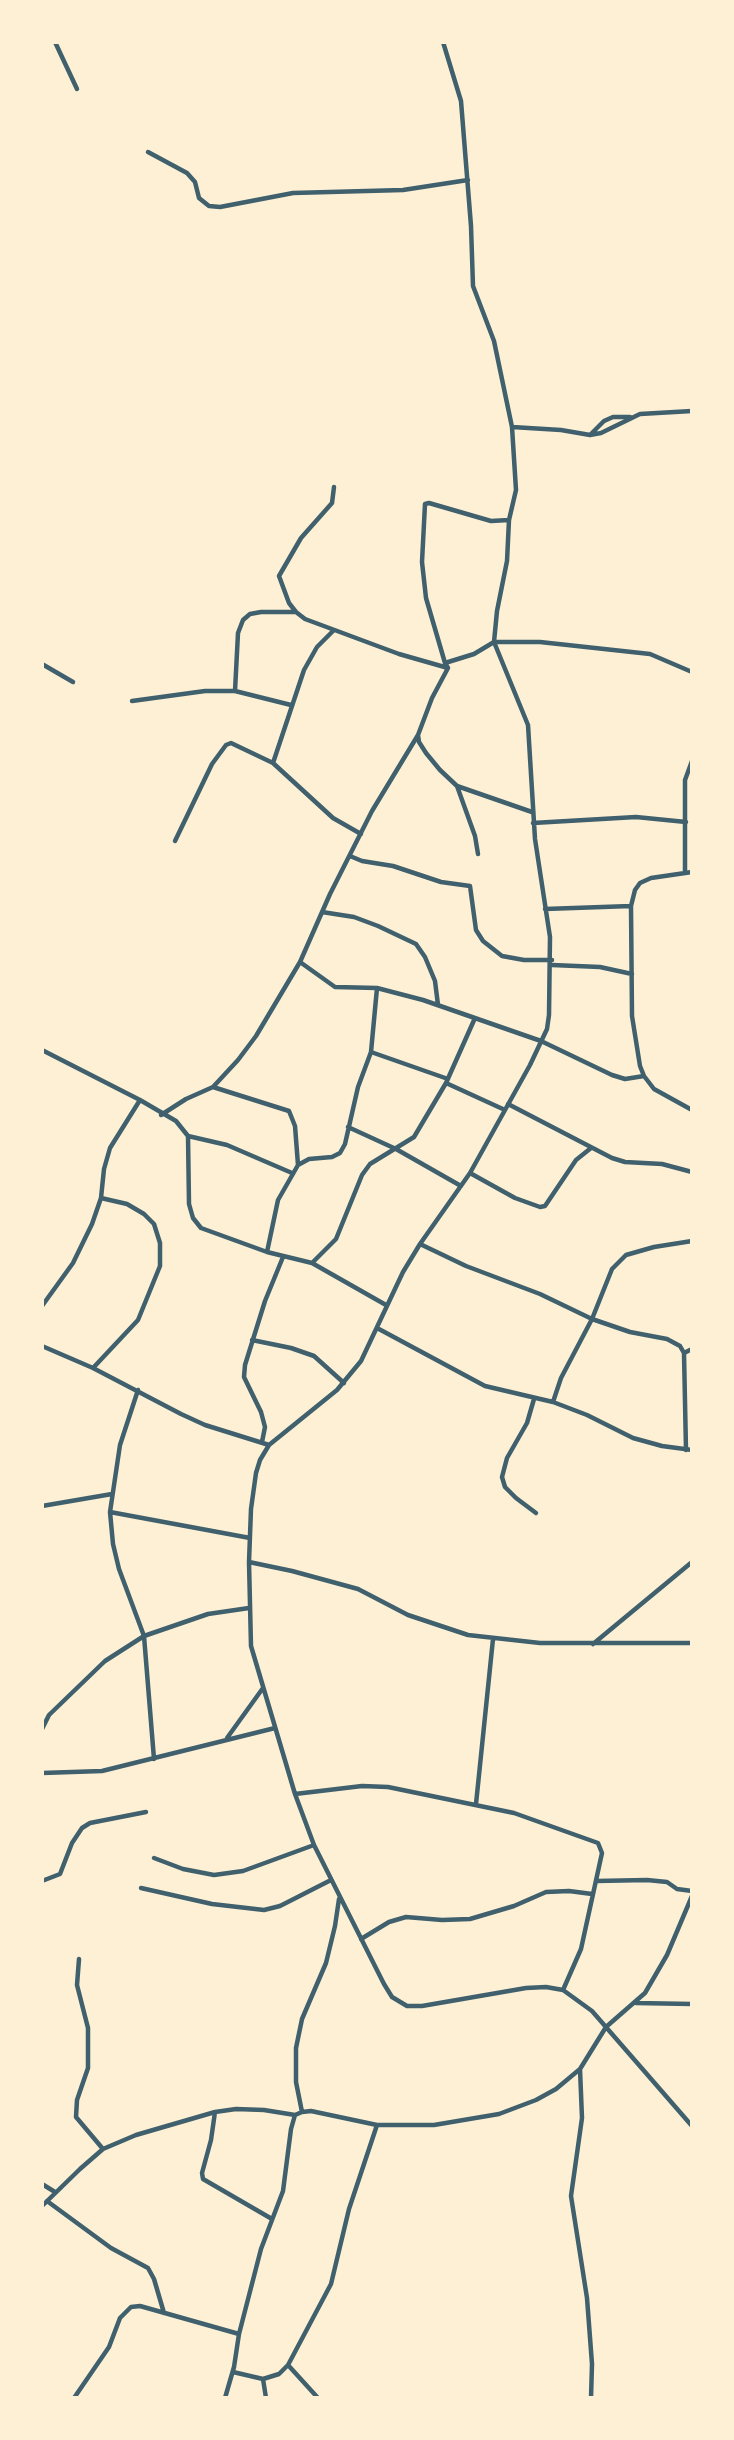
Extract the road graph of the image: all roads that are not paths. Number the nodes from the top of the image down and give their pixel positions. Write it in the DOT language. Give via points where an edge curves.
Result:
graph roads {
  1 [pos="55,42"];
  2 [pos="443,42"];
  3 [pos="76,89"];
  4 [pos="148,152"];
  5 [pos="468,180"];
  6 [pos="692,411"];
  7 [pos="630,417"];
  8 [pos="512,427"];
  9 [pos="590,435"];
  10 [pos="334,487"];
  11 [pos="509,520"];
  12 [pos="296,612"];
  13 [pos="334,631"];
  14 [pos="494,642"];
  15 [pos="445,663"];
  16 [pos="42,664"];
  17 [pos="448,668"];
  18 [pos="692,672"];
  19 [pos="73,682"];
  20 [pos="235,691"];
  21 [pos="132,701"];
  22 [pos="291,705"];
  23 [pos="418,735"];
  24 [pos="692,761"];
  25 [pos="273,763"];
  26 [pos="457,786"];
  27 [pos="532,812"];
  28 [pos="686,822"];
  29 [pos="533,823"];
  30 [pos="361,834"];
  31 [pos="175,841"];
  32 [pos="478,854"];
  33 [pos="350,856"];
  34 [pos="692,872"];
  35 [pos="685,873"];
  36 [pos="631,906"];
  37 [pos="545,909"];
  38 [pos="322,912"];
  39 [pos="300,962"];
  40 [pos="552,963"];
  41 [pos="632,974"];
  42 [pos="378,988"];
  43 [pos="438,1005"];
  44 [pos="475,1018"];
  45 [pos="541,1042"];
  46 [pos="42,1050"];
  47 [pos="371,1052"];
  48 [pos="644,1076"];
  49 [pos="447,1081"];
  50 [pos="213,1087"];
  51 [pos="140,1100"];
  52 [pos="508,1104"];
  53 [pos="505,1110"];
  54 [pos="692,1110"];
  55 [pos="162,1115"];
  56 [pos="348,1127"];
  57 [pos="188,1136"];
  58 [pos="591,1148"];
  59 [pos="396,1150"];
  60 [pos="298,1165"];
  61 [pos="692,1172"];
  62 [pos="292,1173"];
  63 [pos="470,1173"];
  64 [pos="460,1186"];
  65 [pos="101,1198"];
  66 [pos="692,1241"];
  67 [pos="420,1244"];
  68 [pos="267,1252"];
  69 [pos="283,1257"];
  70 [pos="312,1263"];
  71 [pos="386,1305"];
  72 [pos="42,1306"];
  73 [pos="592,1319"];
  74 [pos="377,1328"];
  75 [pos="252,1340"];
  76 [pos="42,1346"];
  77 [pos="692,1349"];
  78 [pos="684,1353"];
  79 [pos="93,1368"];
  80 [pos="344,1383"];
  81 [pos="138,1390"];
  82 [pos="534,1399"];
  83 [pos="552,1402"];
  84 [pos="262,1442"];
  85 [pos="269,1445"];
  86 [pos="689,1450"];
  87 [pos="112,1494"];
  88 [pos="42,1506"];
  89 [pos="110,1512"];
  90 [pos="536,1513"];
  91 [pos="250,1538"];
  92 [pos="249,1562"];
  93 [pos="692,1562"];
  94 [pos="249,1608"];
  95 [pos="144,1636"];
  96 [pos="494,1639"];
  97 [pos="692,1643"];
  98 [pos="592,1644"];
  99 [pos="263,1688"];
  100 [pos="275,1728"];
  101 [pos="42,1729"];
  102 [pos="227,1738"];
  103 [pos="154,1759"];
  104 [pos="42,1773"];
  105 [pos="295,1794"];
  106 [pos="476,1804"];
  107 [pos="146,1812"];
  108 [pos="314,1846"];
  109 [pos="154,1858"];
  110 [pos="330,1880"];
  111 [pos="42,1881"];
  112 [pos="596,1881"];
  113 [pos="142,1888"];
  114 [pos="692,1891"];
  115 [pos="592,1894"];
  116 [pos="692,1896"];
  117 [pos="339,1898"];
  118 [pos="361,1939"];
  119 [pos="79,1959"];
  120 [pos="563,1990"];
  121 [pos="636,2003"];
  122 [pos="692,2004"];
  123 [pos="606,2027"];
  124 [pos="580,2069"];
  125 [pos="215,2112"];
  126 [pos="302,2112"];
  127 [pos="295,2115"];
  128 [pos="377,2125"];
  129 [pos="692,2126"];
  130 [pos="104,2149"];
  131 [pos="42,2184"];
  132 [pos="55,2192"];
  133 [pos="47,2201"];
  134 [pos="42,2206"];
  135 [pos="272,2219"];
  136 [pos="164,2313"];
  137 [pos="239,2334"];
  138 [pos="288,2364"];
  139 [pos="233,2372"];
  140 [pos="262,2379"];
  141 [pos="74,2398"];
  142 [pos="225,2398"];
  143 [pos="266,2398"];
  144 [pos="318,2398"];
  145 [pos="591,2398"];
  1 -- 3 [label="street"];
  2 -- 5 [label="street" via="461,101"];
  4 -- 5 [label="street" via="187,173 195,182 199,198 209,206 220,208 293,193 403,190"];
  5 -- 8 [label="street" via="473,286 494,341"];
  6 -- 7 [label="street"];
  7 -- 9 [label="street" via="620,425"];
  7 -- 9 [label="street" via="604,421"];
  8 -- 9 [label="street"];
  8 -- 11 [label="street" via="516,490"];
  10 -- 12 [label="street" via="332,503 301,538 279,576"];
  11 -- 14 [label="street" via="507,561"];
  11 -- 15 [label="street" via="491,521 425,504 422,554 425,590"];
  12 -- 13 [label="street"];
  12 -- 20 [label="street" via="261,612 250,614 243,620 238,633"];
  13 -- 17 [label="street"];
  13 -- 22 [label="street" via="317,646"];
  14 -- 15 [label="street" via="474,654"];
  14 -- 18 [label="street" via="540,642 650,654"];
  14 -- 27 [label="street" via="528,725"];
  15 -- 17 [label="street"];
  16 -- 19 [label="street"];
  17 -- 23 [label="street" via="434,692"];
  20 -- 21 [label="street" via="205,691"];
  20 -- 22 [label="street"];
  22 -- 25 [label="street"];
  23 -- 26 [label="street" via="426,753"];
  23 -- 30 [label="street" via="390,777"];
  24 -- 28 [label="street" via="686,770 685,780"];
  25 -- 30 [label="street" via="332,818"];
  25 -- 31 [label="street" via="239,746 226,745 212,764"];
  26 -- 27 [label="street"];
  26 -- 32 [label="street"];
  27 -- 29 [label="street"];
  28 -- 29 [label="street" via="636,817"];
  28 -- 35 [label="street"];
  29 -- 37 [label="street"];
  30 -- 33 [label="street"];
  33 -- 38 [label="street"];
  33 -- 40 [label="street" via="441,882 470,886 476,930 483,941 502,956"];
  34 -- 35 [label="street"];
  35 -- 36 [label="street" via="640,883 634,890"];
  36 -- 37 [label="street"];
  36 -- 41 [label="street"];
  37 -- 40 [label="street"];
  38 -- 39 [label="street"];
  38 -- 43 [label="street" via="354,917 416,944 425,956 435,981"];
  39 -- 42 [label="street" via="335,987"];
  39 -- 50 [label="street" via="256,1036"];
  40 -- 41 [label="street" via="593,966"];
  40 -- 45 [label="street" via="550,1015"];
  41 -- 48 [label="street" via="633,1030"];
  42 -- 43 [label="street"];
  42 -- 47 [label="street"];
  43 -- 44 [label="street"];
  44 -- 45 [label="street"];
  44 -- 49 [label="street"];
  45 -- 48 [label="street" via="612,1075 625,1078"];
  45 -- 52 [label="street"];
  46 -- 51 [label="street"];
  47 -- 49 [label="street"];
  47 -- 56 [label="street"];
  48 -- 54 [label="street" via="669,1100"];
  49 -- 53 [label="street"];
  49 -- 59 [label="street" via="414,1138"];
  50 -- 55 [label="street"];
  50 -- 60 [label="street" via="289,1111 296,1126"];
  51 -- 55 [label="street"];
  51 -- 65 [label="street" via="110,1148"];
  52 -- 53 [label="street"];
  52 -- 58 [label="street"];
  53 -- 63 [label="street"];
  55 -- 57 [label="street" via="176,1121"];
  56 -- 59 [label="street"];
  56 -- 60 [label="street" via="340,1154 309,1159"];
  57 -- 62 [label="street" via="227,1145"];
  57 -- 68 [label="street" via="189,1204 193,1218 201,1228"];
  58 -- 61 [label="street" via="625,1162 662,1164"];
  58 -- 63 [label="street" via="576,1160 545,1206 515,1198"];
  59 -- 64 [label="street"];
  59 -- 70 [label="street" via="370,1164 362,1175 336,1239"];
  60 -- 62 [label="street"];
  62 -- 68 [label="street" via="278,1200"];
  63 -- 64 [label="street"];
  64 -- 67 [label="street"];
  65 -- 72 [label="street" via="73,1263"];
  65 -- 79 [label="street" via="126,1204 154,1224 160,1243 160,1266 138,1320"];
  66 -- 73 [label="street" via="654,1246 626,1255 612,1269"];
  67 -- 71 [label="street"];
  67 -- 73 [label="street"];
  68 -- 69 [label="street"];
  69 -- 70 [label="street"];
  69 -- 75 [label="street"];
  70 -- 71 [label="street"];
  71 -- 74 [label="street"];
  73 -- 78 [label="street" via="630,1332 667,1339 680,1346"];
  73 -- 83 [label="street" via="575,1347"];
  74 -- 80 [label="street" via="361,1360"];
  74 -- 82 [label="street" via="485,1386"];
  75 -- 80 [label="street" via="314,1356"];
  75 -- 84 [label="street" via="244,1365 244,1377 262,1412 265,1427"];
  76 -- 79 [label="street"];
  77 -- 78 [label="street"];
  78 -- 86 [label="street"];
  79 -- 81 [label="street"];
  80 -- 85 [label="street"];
  81 -- 84 [label="street" via="205,1425"];
  81 -- 87 [label="street" via="120,1446"];
  82 -- 83 [label="street"];
  82 -- 90 [label="street" via="527,1423 507,1458 502,1477 505,1487"];
  83 -- 86 [label="street" via="633,1438"];
  84 -- 85 [label="street"];
  85 -- 91 [label="street" via="256,1473"];
  87 -- 88 [label="street"];
  87 -- 89 [label="street"];
  89 -- 91 [label="street"];
  89 -- 95 [label="street" via="119,1569"];
  91 -- 92 [label="street"];
  92 -- 94 [label="street"];
  92 -- 96 [label="street" via="336,1582 358,1589 408,1616"];
  93 -- 98 [label="street"];
  94 -- 95 [label="street" via="208,1614"];
  94 -- 99 [label="street" via="251,1646"];
  95 -- 101 [label="street" via="106,1661 49,1715"];
  95 -- 103 [label="street"];
  96 -- 98 [label="street"];
  96 -- 106 [label="street"];
  97 -- 98 [label="street"];
  99 -- 100 [label="street"];
  99 -- 102 [label="street"];
  100 -- 102 [label="street"];
  100 -- 105 [label="street"];
  102 -- 103 [label="street"];
  103 -- 104 [label="street" via="102,1771"];
  105 -- 106 [label="street" via="362,1786 388,1787"];
  105 -- 108 [label="street"];
  106 -- 112 [label="street" via="514,1813 595,1841 602,1854"];
  107 -- 111 [label="street" via="90,1823 82,1828 72,1843 60,1874"];
  108 -- 109 [label="street" via="244,1871 214,1875 183,1869"];
  108 -- 110 [label="street"];
  110 -- 113 [label="street" via="280,1906 264,1910 212,1904"];
  110 -- 117 [label="street"];
  112 -- 114 [label="street" via="647,1880 666,1882 677,1889"];
  112 -- 115 [label="street"];
  115 -- 118 [label="street" via="569,1890 546,1892 470,1919 406,1916"];
  115 -- 120 [label="street" via="581,1949"];
  116 -- 121 [label="street" via="658,1975"];
  117 -- 118 [label="street"];
  117 -- 126 [label="street" via="326,1963 302,2019 296,2048 296,2082"];
  118 -- 120 [label="street" via="392,1997 407,2006 526,1988"];
  119 -- 130 [label="street" via="77,1985 88,2028 88,2068 75,2111 76,2118"];
  120 -- 123 [label="street" via="585,2005"];
  121 -- 122 [label="street"];
  121 -- 123 [label="street"];
  123 -- 124 [label="street"];
  123 -- 129 [label="street"];
  124 -- 128 [label="street" via="549,2093 499,2114 434,2125"];
  124 -- 145 [label="street" via="582,2118 571,2196 587,2298"];
  125 -- 127 [label="street" via="264,2110"];
  125 -- 130 [label="street" via="136,2135"];
  125 -- 135 [label="street" via="203,2180"];
  126 -- 127 [label="street"];
  126 -- 128 [label="street"];
  127 -- 135 [label="street" via="283,2192"];
  128 -- 138 [label="street" via="336,2253 331,2284"];
  130 -- 132 [label="street"];
  131 -- 132 [label="street"];
  132 -- 133 [label="street"];
  133 -- 134 [label="street"];
  133 -- 136 [label="street" via="111,2248 148,2268"];
  135 -- 137 [label="street"];
  136 -- 137 [label="street"];
  136 -- 141 [label="street" via="140,2306 131,2307 120,2318 109,2347"];
  137 -- 139 [label="street"];
  138 -- 140 [label="street" via="279,2374"];
  138 -- 144 [label="street"];
  139 -- 140 [label="street"];
  139 -- 142 [label="street"];
  140 -- 143 [label="street"];
}
